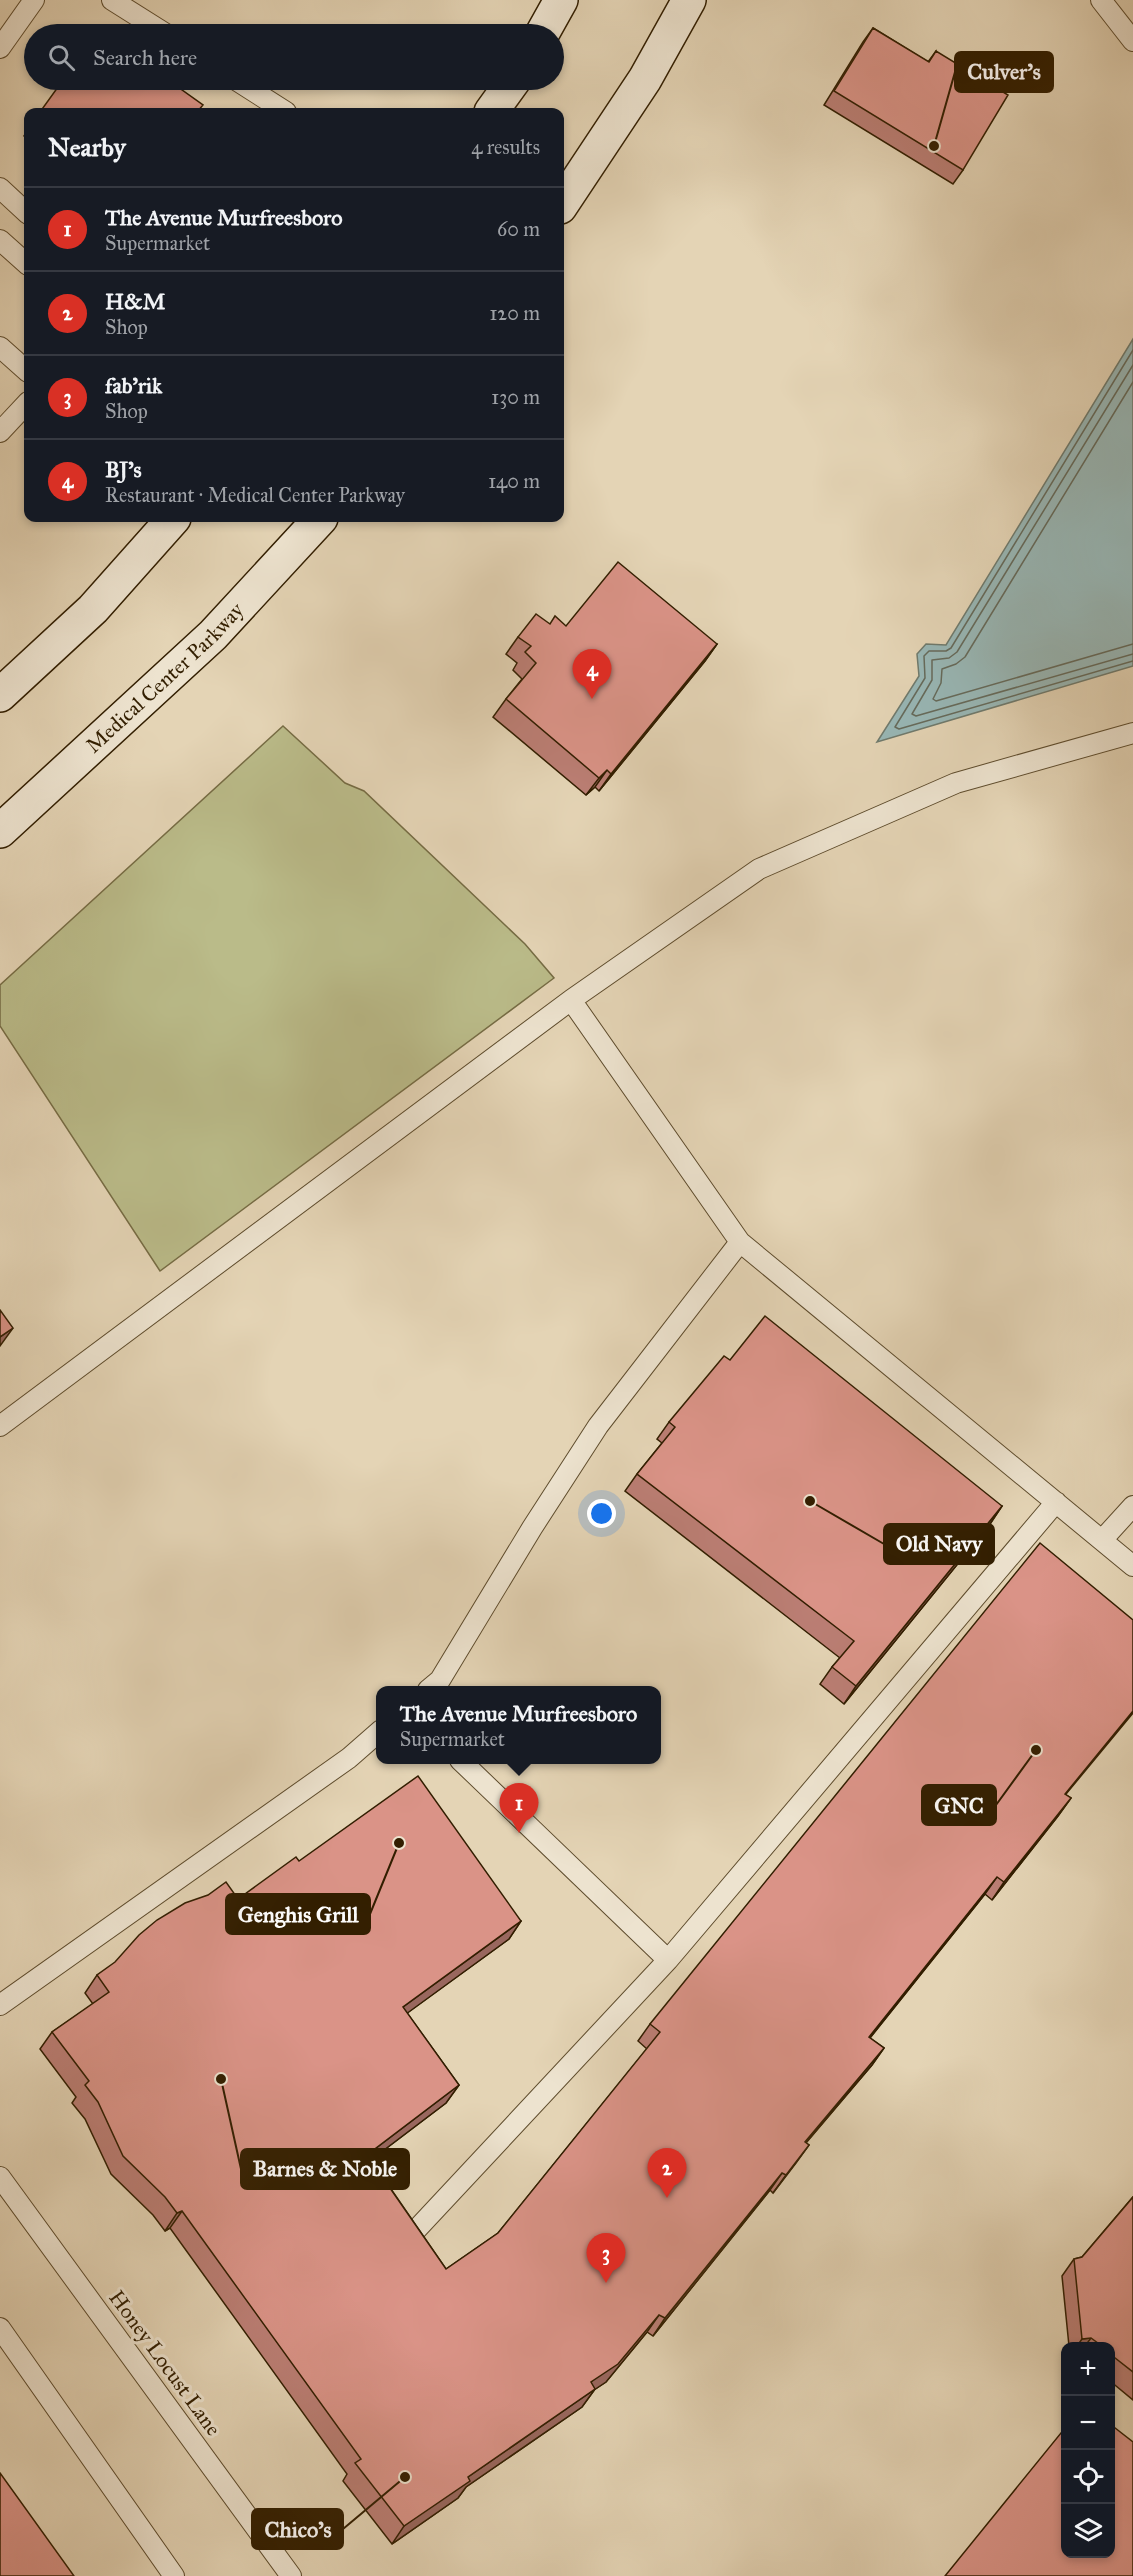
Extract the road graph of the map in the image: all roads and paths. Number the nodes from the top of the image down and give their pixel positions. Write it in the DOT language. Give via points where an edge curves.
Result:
graph roads {
  1 [pos="34,0"];
  2 [pos="112,0"];
  3 [pos="561,0"];
  4 [pos="689,0"];
  5 [pos="1101,0"];
  6 [pos="150,24"];
  7 [pos="548,24"];
  8 [pos="1133,41"];
  9 [pos="0,48"];
  10 [pos="252,90"];
  11 [pos="507,90"];
  12 [pos="280,108"];
  13 [pos="495,108"];
  14 [pos="0,188"];
  15 [pos="564,201"];
  16 [pos="24,210"];
  17 [pos="0,240"];
  18 [pos="24,262"];
  19 [pos="0,347"];
  20 [pos="24,368"];
  21 [pos="24,406"];
  22 [pos="0,432"];
  23 [pos="170,522"];
  24 [pos="317,522"];
  25 [pos="0,695"];
  26 [pos="1133,733"];
  27 [pos="0,831"];
  28 [pos="571,1000"];
  29 [pos="740,1242"];
  30 [pos="0,1426"];
  31 [pos="1056,1502"];
  32 [pos="1133,1506"];
  33 [pos="1102,1540"];
  34 [pos="1133,1566"];
  35 [pos="433,1686"];
  36 [pos="376,1734"];
  37 [pos="464,1764"];
  38 [pos="668,1960"];
  39 [pos="0,2005"];
  40 [pos="0,2178"];
  41 [pos="416,2230"];
  42 [pos="0,2328"];
  43 [pos="174,2576"];
  44 [pos="291,2576"];
  1 -- 9 [label="lane"];
  2 -- 6 [label="lane"];
  3 -- 7 [label="main road"];
  4 -- 15 [label="main road" via="645,79"];
  5 -- 8 [label="lane"];
  10 -- 12 [label="lane"];
  11 -- 13 [label="main road"];
  14 -- 16 [label="lane"];
  17 -- 18 [label="lane"];
  19 -- 20 [label="lane"];
  21 -- 22 [label="lane"];
  23 -- 25 [label="main road" via="93,609"];
  24 -- 27 [label="main road, Medical Center Parkway" via="206,642"];
  26 -- 28 [label="lane" via="956,783 759,869"];
  28 -- 29 [label="lane"];
  28 -- 30 [label="lane"];
  29 -- 31 [label="lane"];
  29 -- 35 [label="lane" via="598,1426"];
  31 -- 33 [label="lane"];
  31 -- 38 [label="lane"];
  32 -- 33 [label="lane"];
  33 -- 34 [label="lane"];
  36 -- 39 [label="lane" via="349,1758"];
  37 -- 38 [label="lane"];
  38 -- 41 [label="lane"];
  40 -- 44 [label="lane, Honey Locust Lane"];
  42 -- 43 [label="lane"];
}
